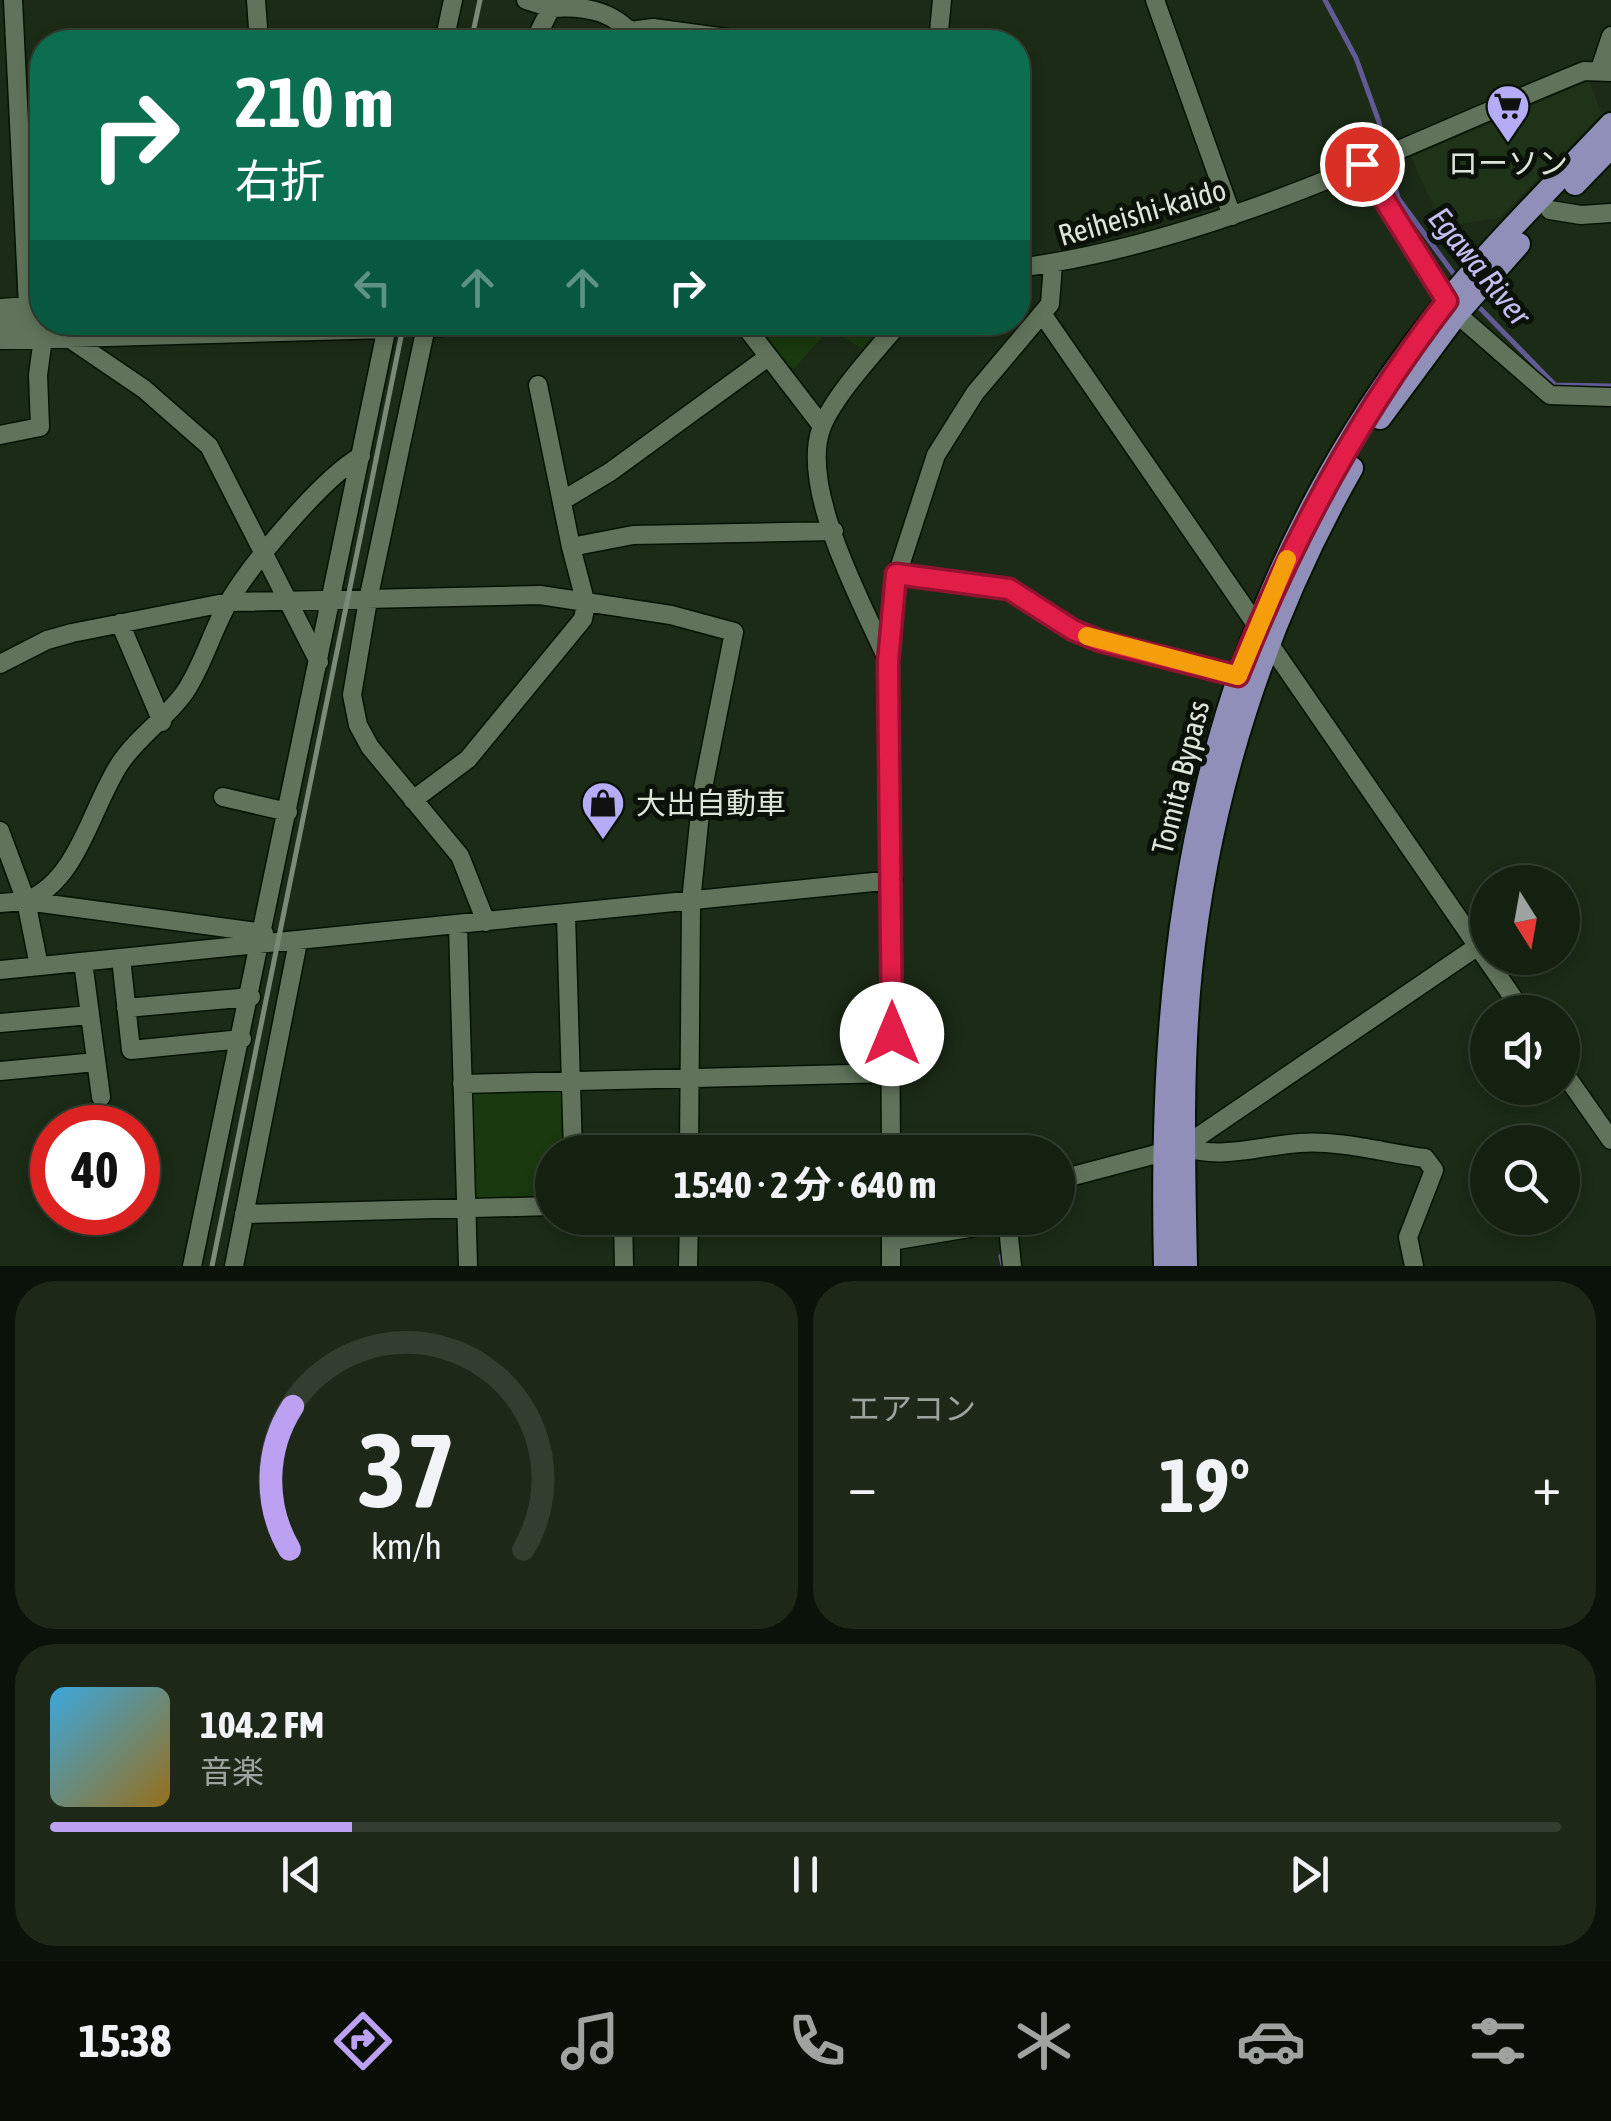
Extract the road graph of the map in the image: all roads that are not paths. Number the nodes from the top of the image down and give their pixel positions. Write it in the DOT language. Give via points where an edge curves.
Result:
graph roads {
  1 [pos="13,0"];
  2 [pos="256,0"];
  3 [pos="453,0"];
  4 [pos="526,0"];
  5 [pos="942,0"];
  6 [pos="1155,0"];
  7 [pos="574,3"];
  8 [pos="552,8"];
  9 [pos="257,30"];
  10 [pos="447,30"];
  11 [pos="540,30"];
  12 [pos="625,30"];
  13 [pos="939,30"];
  14 [pos="1611,36"];
  15 [pos="1606,70"];
  16 [pos="1611,124"];
  17 [pos="1611,147"];
  18 [pos="1362,164"];
  19 [pos="1550,210"];
  20 [pos="1611,212"];
  21 [pos="1232,216"];
  22 [pos="30,226"];
  23 [pos="1053,264"];
  24 [pos="1030,267"];
  25 [pos="1461,298"];
  26 [pos="30,306"];
  27 [pos="0,308"];
  28 [pos="1043,315"];
  29 [pos="0,323"];
  30 [pos="30,328"];
  31 [pos="1030,330"];
  32 [pos="30,333"];
  33 [pos="42,335"];
  34 [pos="59,335"];
  35 [pos="148,335"];
  36 [pos="385,335"];
  37 [pos="425,335"];
  38 [pos="752,335"];
  39 [pos="890,335"];
  40 [pos="1025,335"];
  41 [pos="69,338"];
  42 [pos="0,340"];
  43 [pos="768,357"];
  44 [pos="538,385"];
  45 [pos="1611,396"];
  46 [pos="822,426"];
  47 [pos="0,435"];
  48 [pos="360,456"];
  49 [pos="565,499"];
  50 [pos="834,532"];
  51 [pos="572,547"];
  52 [pos="266,552"];
  53 [pos="896,574"];
  54 [pos="286,600"];
  55 [pos="332,600"];
  56 [pos="368,600"];
  57 [pos="229,602"];
  58 [pos="586,604"];
  59 [pos="120,624"];
  60 [pos="1263,634"];
  61 [pos="319,662"];
  62 [pos="888,662"];
  63 [pos="0,664"];
  64 [pos="1238,676"];
  65 [pos="162,722"];
  66 [pos="223,797"];
  67 [pos="413,800"];
  68 [pos="288,812"];
  69 [pos="0,831"];
  70 [pos="892,880"];
  71 [pos="26,901"];
  72 [pos="691,902"];
  73 [pos="0,903"];
  74 [pos="566,915"];
  75 [pos="486,922"];
  76 [pos="458,926"];
  77 [pos="1470,934"];
  78 [pos="262,939"];
  79 [pos="298,942"];
  80 [pos="1470,951"];
  81 [pos="120,958"];
  82 [pos="84,962"];
  83 [pos="40,966"];
  84 [pos="0,970"];
  85 [pos="251,997"];
  86 [pos="126,1008"];
  87 [pos="90,1015"];
  88 [pos="0,1023"];
  89 [pos="242,1039"];
  90 [pos="96,1062"];
  91 [pos="0,1072"];
  92 [pos="892,1073"];
  93 [pos="690,1079"];
  94 [pos="572,1082"];
  95 [pos="462,1084"];
  96 [pos="1580,1096"];
  97 [pos="100,1097"];
  98 [pos="573,1135"];
  99 [pos="689,1135"];
  100 [pos="892,1135"];
  101 [pos="1611,1140"];
  102 [pos="1173,1150"];
  103 [pos="1075,1176"];
  104 [pos="535,1207"];
  105 [pos="467,1210"];
  106 [pos="244,1214"];
  107 [pos="623,1235"];
  108 [pos="689,1235"];
  109 [pos="891,1235"];
  110 [pos="924,1235"];
  111 [pos="1008,1235"];
  112 [pos="891,1241"];
  113 [pos="192,1266"];
  114 [pos="234,1266"];
  115 [pos="468,1266"];
  116 [pos="624,1266"];
  117 [pos="688,1266"];
  118 [pos="891,1266"];
  119 [pos="1012,1266"];
  120 [pos="1165,1266"];
  121 [pos="1186,1266"];
  122 [pos="1414,1266"];
  1 -- 22 [label="street"];
  2 -- 9 [label="street"];
  3 -- 10 [label="street"];
  4 -- 8 [label="street"];
  5 -- 13 [label="street"];
  6 -- 21 [label="street"];
  7 -- 8 [label="street"];
  7 -- 12 [label="street" via="601,11"];
  8 -- 11 [label="street"];
  14 -- 15 [label="street"];
  15 -- 18 [label="street, Reiheishi-kaido" via="1584,71"];
  16 -- 25 [label="main road, Tomita Bypass"];
  17 -- 19 [label="main road, Tomita Bypass"];
  18 -- 21 [label="street, Reiheishi-kaido"];
  18 -- 25 [label="street"];
  19 -- 20 [label="street"];
  19 -- 25 [label="main road, Tomita Bypass"];
  21 -- 23 [label="street, Reiheishi-kaido"];
  23 -- 24 [label="street"];
  23 -- 28 [label="street, Reiheishi-kaido" via="1054,294"];
  25 -- 45 [label="street" via="1550,394"];
  25 -- 60 [label="main road, Tomita Bypass" via="1380,392 1340,458"];
  26 -- 27 [label="street"];
  28 -- 31 [label="street, Reiheishi-kaido"];
  28 -- 60 [label="street"];
  29 -- 30 [label="street"];
  32 -- 42 [label="street"];
  33 -- 47 [label="street" via="40,427"];
  34 -- 41 [label="street"];
  35 -- 41 [label="street"];
  36 -- 48 [label="street"];
  37 -- 56 [label="street"];
  38 -- 43 [label="street"];
  39 -- 46 [label="street"];
  40 -- 53 [label="street, Reiheishi-kaido" via="947,433 918,498"];
  41 -- 52 [label="street" via="144,389 209,446"];
  43 -- 46 [label="street"];
  43 -- 49 [label="street"];
  44 -- 49 [label="street"];
  46 -- 50 [label="street" via="816,468"];
  48 -- 52 [label="street" via="343,466"];
  48 -- 55 [label="street"];
  49 -- 51 [label="street"];
  50 -- 51 [label="street" via="633,535"];
  50 -- 62 [label="street"];
  51 -- 58 [label="street"];
  52 -- 54 [label="street"];
  52 -- 57 [label="street"];
  53 -- 62 [label="street, Reiheishi-kaido"];
  53 -- 64 [label="street" via="1009,589 1100,641"];
  54 -- 55 [label="street"];
  54 -- 57 [label="street"];
  54 -- 61 [label="street"];
  55 -- 56 [label="street"];
  55 -- 61 [label="street"];
  56 -- 58 [label="street" via="540,596"];
  56 -- 67 [label="street" via="352,678 354,708 370,747"];
  57 -- 59 [label="street"];
  57 -- 65 [label="street" via="188,688"];
  58 -- 67 [label="street" via="583,618 468,758"];
  58 -- 72 [label="street" via="734,632 702,793"];
  59 -- 63 [label="street" via="47,640"];
  59 -- 65 [label="street"];
  60 -- 64 [label="main road, Tomita Bypass"];
  60 -- 77 [label="street"];
  60 -- 102 [label="main road, Tomita Bypass" via="1209,854"];
  61 -- 68 [label="street"];
  62 -- 70 [label="street, Reiheishi-kaido"];
  64 -- 102 [label="main road, Tomita Bypass" via="1210,768 1180,915 1168,1027"];
  65 -- 71 [label="street" via="120,762 73,857"];
  66 -- 68 [label="street"];
  67 -- 75 [label="street" via="460,856"];
  68 -- 78 [label="street"];
  69 -- 71 [label="street"];
  70 -- 72 [label="street"];
  70 -- 92 [label="street, Reiheishi-kaido"];
  71 -- 73 [label="street"];
  71 -- 78 [label="street"];
  71 -- 83 [label="street"];
  72 -- 74 [label="street"];
  72 -- 93 [label="street"];
  74 -- 75 [label="street"];
  74 -- 94 [label="street"];
  75 -- 76 [label="street"];
  76 -- 79 [label="street"];
  76 -- 95 [label="street"];
  78 -- 79 [label="street"];
  78 -- 81 [label="street"];
  78 -- 85 [label="street"];
  79 -- 106 [label="street"];
  80 -- 102 [label="street"];
  81 -- 82 [label="street"];
  81 -- 86 [label="street"];
  82 -- 83 [label="street"];
  82 -- 87 [label="street"];
  83 -- 84 [label="street"];
  85 -- 86 [label="street"];
  85 -- 89 [label="street"];
  86 -- 89 [label="street" via="131,1050"];
  87 -- 88 [label="street"];
  87 -- 90 [label="street"];
  89 -- 113 [label="street"];
  90 -- 91 [label="street"];
  90 -- 97 [label="street"];
  92 -- 93 [label="street"];
  92 -- 100 [label="street, Reiheishi-kaido"];
  93 -- 94 [label="street"];
  93 -- 99 [label="street"];
  94 -- 95 [label="street"];
  94 -- 98 [label="street"];
  95 -- 105 [label="street"];
  96 -- 101 [label="street"];
  102 -- 103 [label="street"];
  102 -- 120 [label="main road, Tomita Bypass"];
  102 -- 121 [label="main road, Tomita Bypass"];
  102 -- 122 [label="street" via="1210,1156 1302,1142 1425,1158 1434,1170 1408,1236"];
  104 -- 105 [label="street"];
  105 -- 106 [label="street"];
  105 -- 115 [label="street"];
  106 -- 114 [label="street"];
  107 -- 116 [label="street"];
  108 -- 117 [label="street"];
  109 -- 112 [label="street"];
  110 -- 112 [label="street"];
  111 -- 119 [label="street"];
  112 -- 118 [label="street"];
}
